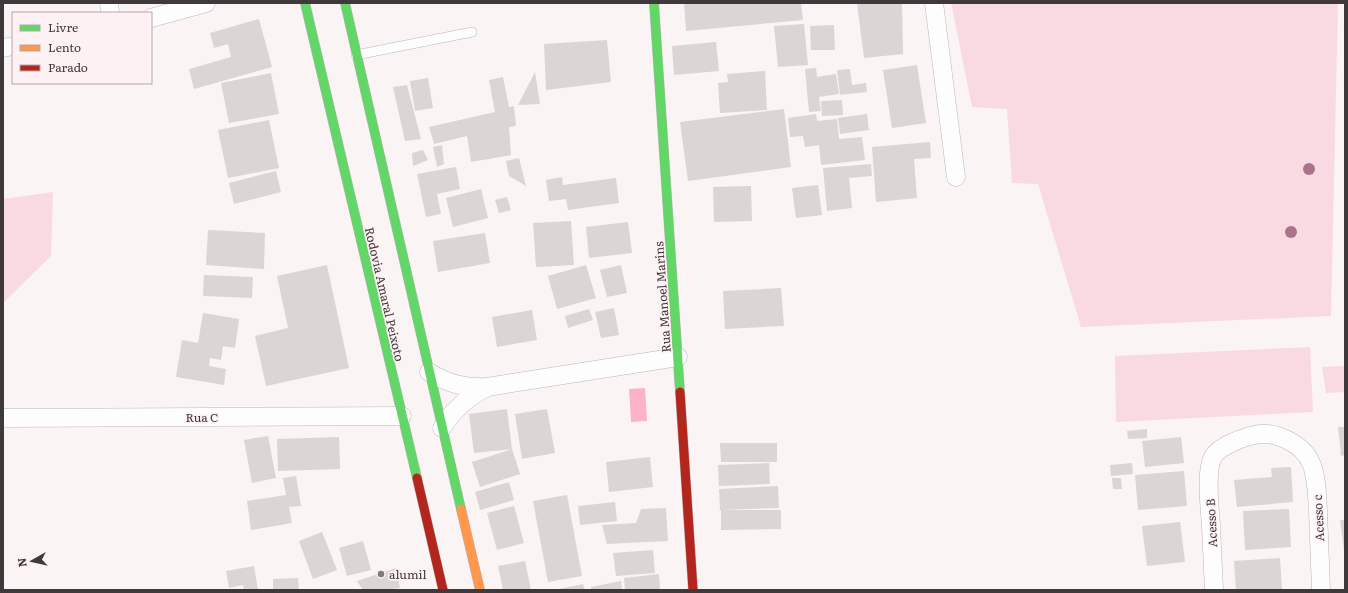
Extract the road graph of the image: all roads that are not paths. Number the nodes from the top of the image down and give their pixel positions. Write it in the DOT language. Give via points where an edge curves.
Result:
graph roads {
  1 [pos="206,3"];
  2 [pos="305,3"];
  3 [pos="345,3"];
  4 [pos="654,3"];
  5 [pos="934,3"];
  6 [pos="152,18"];
  7 [pos="472,32"];
  8 [pos="356,55"];
  9 [pos="956,177"];
  10 [pos="678,357"];
  11 [pos="429,372"];
  12 [pos="487,387"];
  13 [pos="402,416"];
  14 [pos="3,418"];
  15 [pos="442,428"];
  16 [pos="1302,449"];
  17 [pos="443,590"];
  18 [pos="480,590"];
  19 [pos="693,590"];
  20 [pos="1214,590"];
  21 [pos="1321,590"];
  1 -- 6 [label="street"];
  2 -- 13 [label="main road, Rodovia Amaral Peixoto"];
  3 -- 8 [label="main road"];
  4 -- 10 [label="main road, Rua Manoel Marins"];
  5 -- 9 [label="street"];
  7 -- 8 [label="lane"];
  8 -- 11 [label="main road"];
  10 -- 12 [label="street"];
  10 -- 19 [label="main road, Rua Manoel Marins"];
  11 -- 12 [label="street" via="455,385"];
  11 -- 15 [label="main road"];
  12 -- 15 [label="street" via="460,404"];
  13 -- 14 [label="street, Rua C"];
  13 -- 17 [label="main road, Rodovia Amaral Peixoto"];
  15 -- 18 [label="main road"];
  16 -- 20 [label="street, Acesso B" via="1281,437 1263,433 1226,445 1213,456 1209,479"];
  16 -- 21 [label="street, Acesso c" via="1311,463 1316,486"];
}
